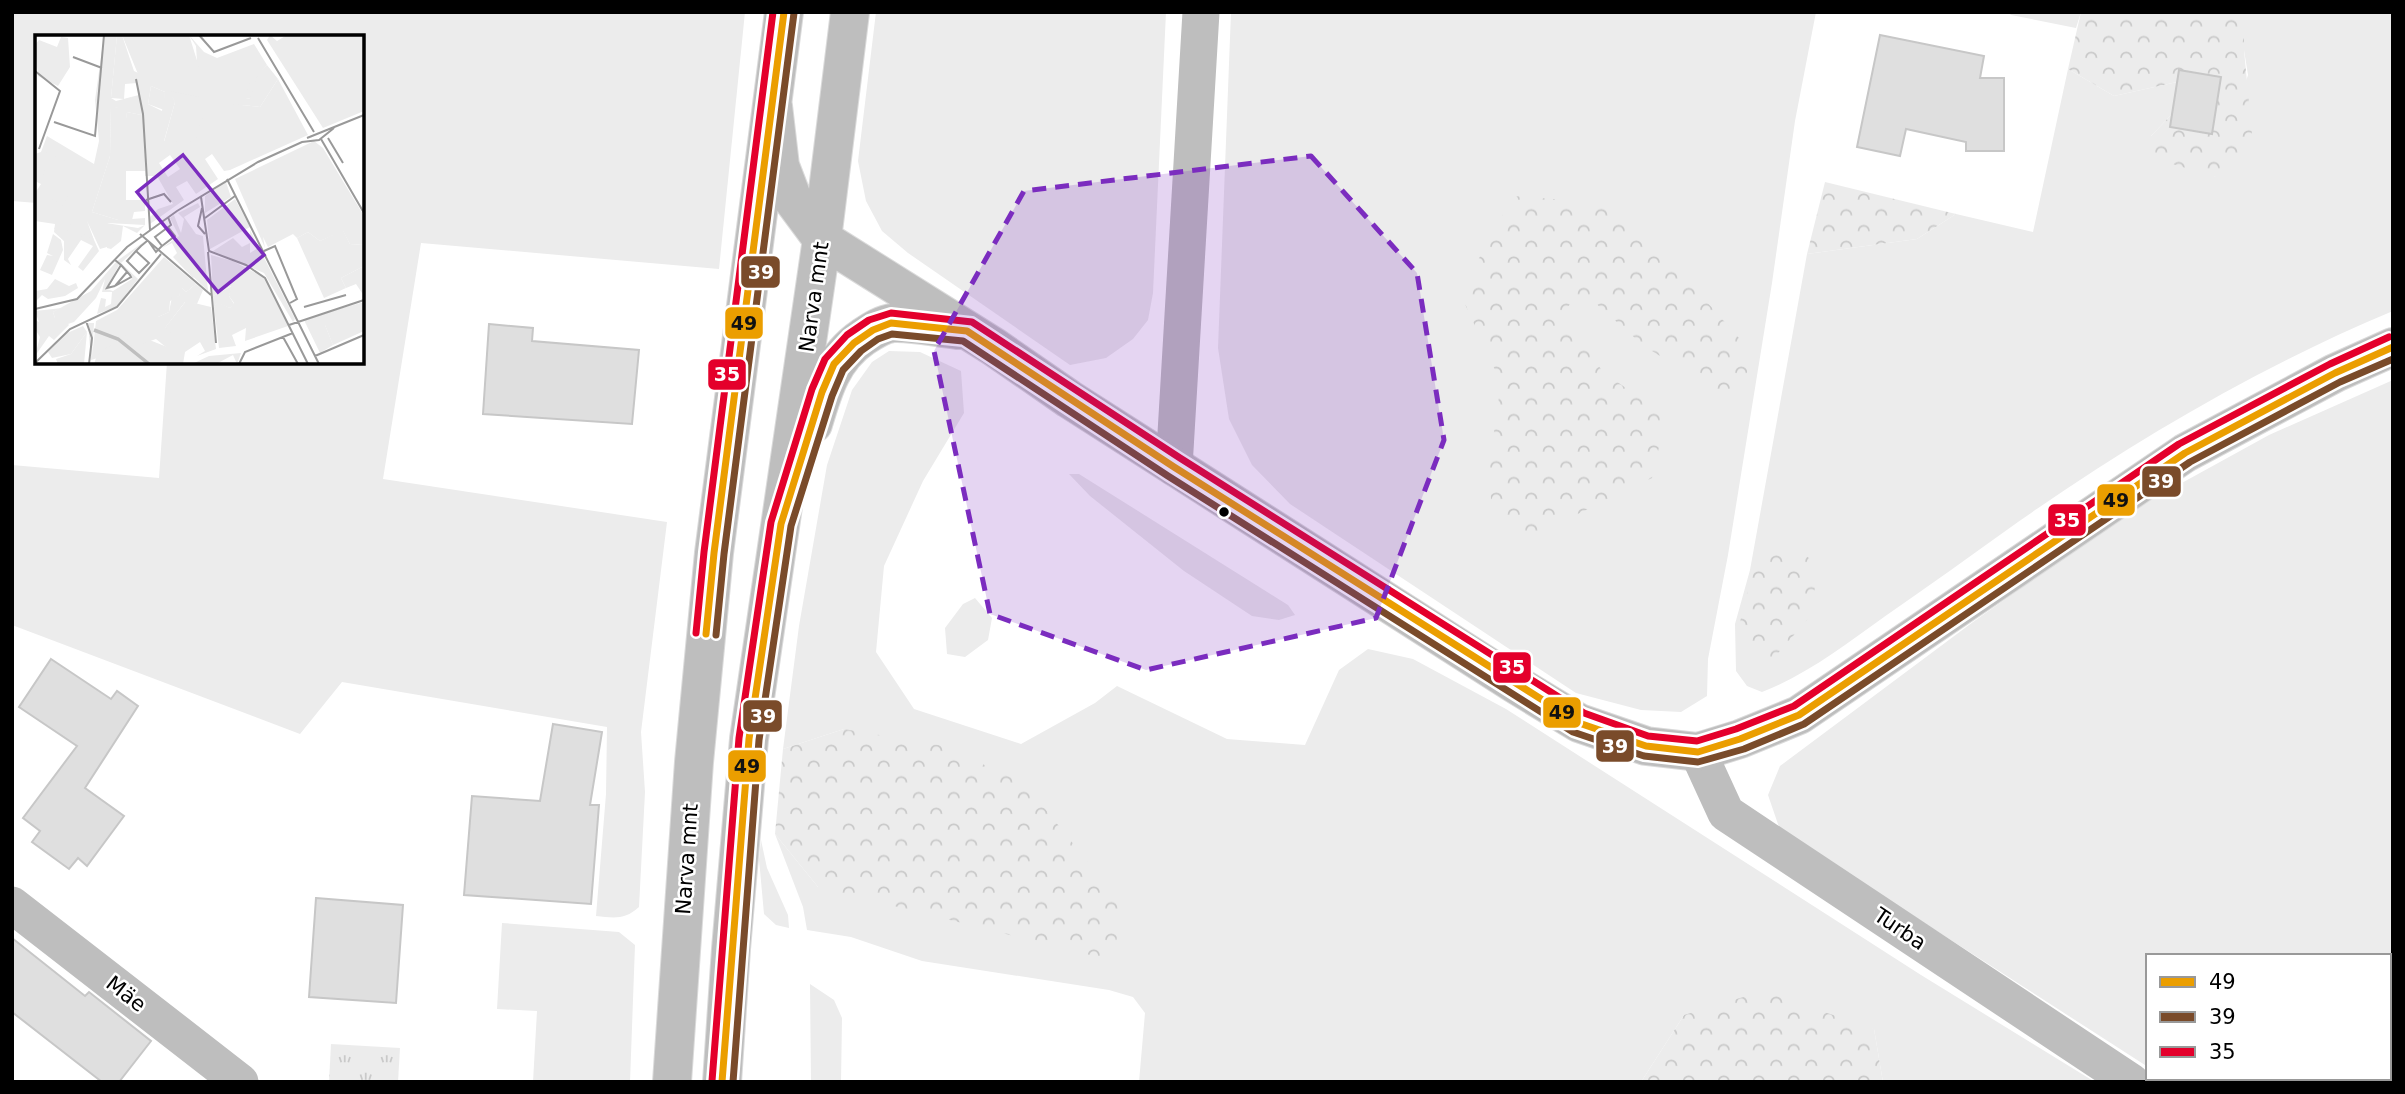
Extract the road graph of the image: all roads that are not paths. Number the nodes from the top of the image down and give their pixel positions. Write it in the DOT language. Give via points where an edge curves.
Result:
graph roads {
  1 [pos="784,12"];
  2 [pos="850,12"];
  3 [pos="1201,12"];
  4 [pos="773,106"];
  5 [pos="822,239"];
  6 [pos="967,331"];
  7 [pos="2393,347"];
  8 [pos="1174,467"];
  9 [pos="781,524"];
  10 [pos="1698,752"];
  11 [pos="12,905"];
  12 [pos="240,1082"];
  13 [pos="671,1082"];
  14 [pos="722,1082"];
  15 [pos="2130,1082"];
  1 -- 4 [label="main road, Narva mnt"];
  2 -- 5 [label="main road, Narva mnt"];
  3 -- 8 [label="street"];
  4 -- 5 [label="main road" via="780,166 793,200"];
  4 -- 13 [label="main road, Narva mnt" via="714,553"];
  5 -- 6 [label="main road"];
  5 -- 9 [label="main road, Narva mnt"];
  6 -- 8 [label="main road"];
  6 -- 9 [label="main road" via="891,323 873,330 834,364"];
  7 -- 10 [label="main road" via="2185,453 1799,715"];
  8 -- 10 [label="main road" via="1579,723 1646,746"];
  9 -- 14 [label="main road, Narva mnt" via="749,739"];
  10 -- 15 [label="street, Turba" via="1726,813"];
  11 -- 12 [label="street, Mäe"];
}
